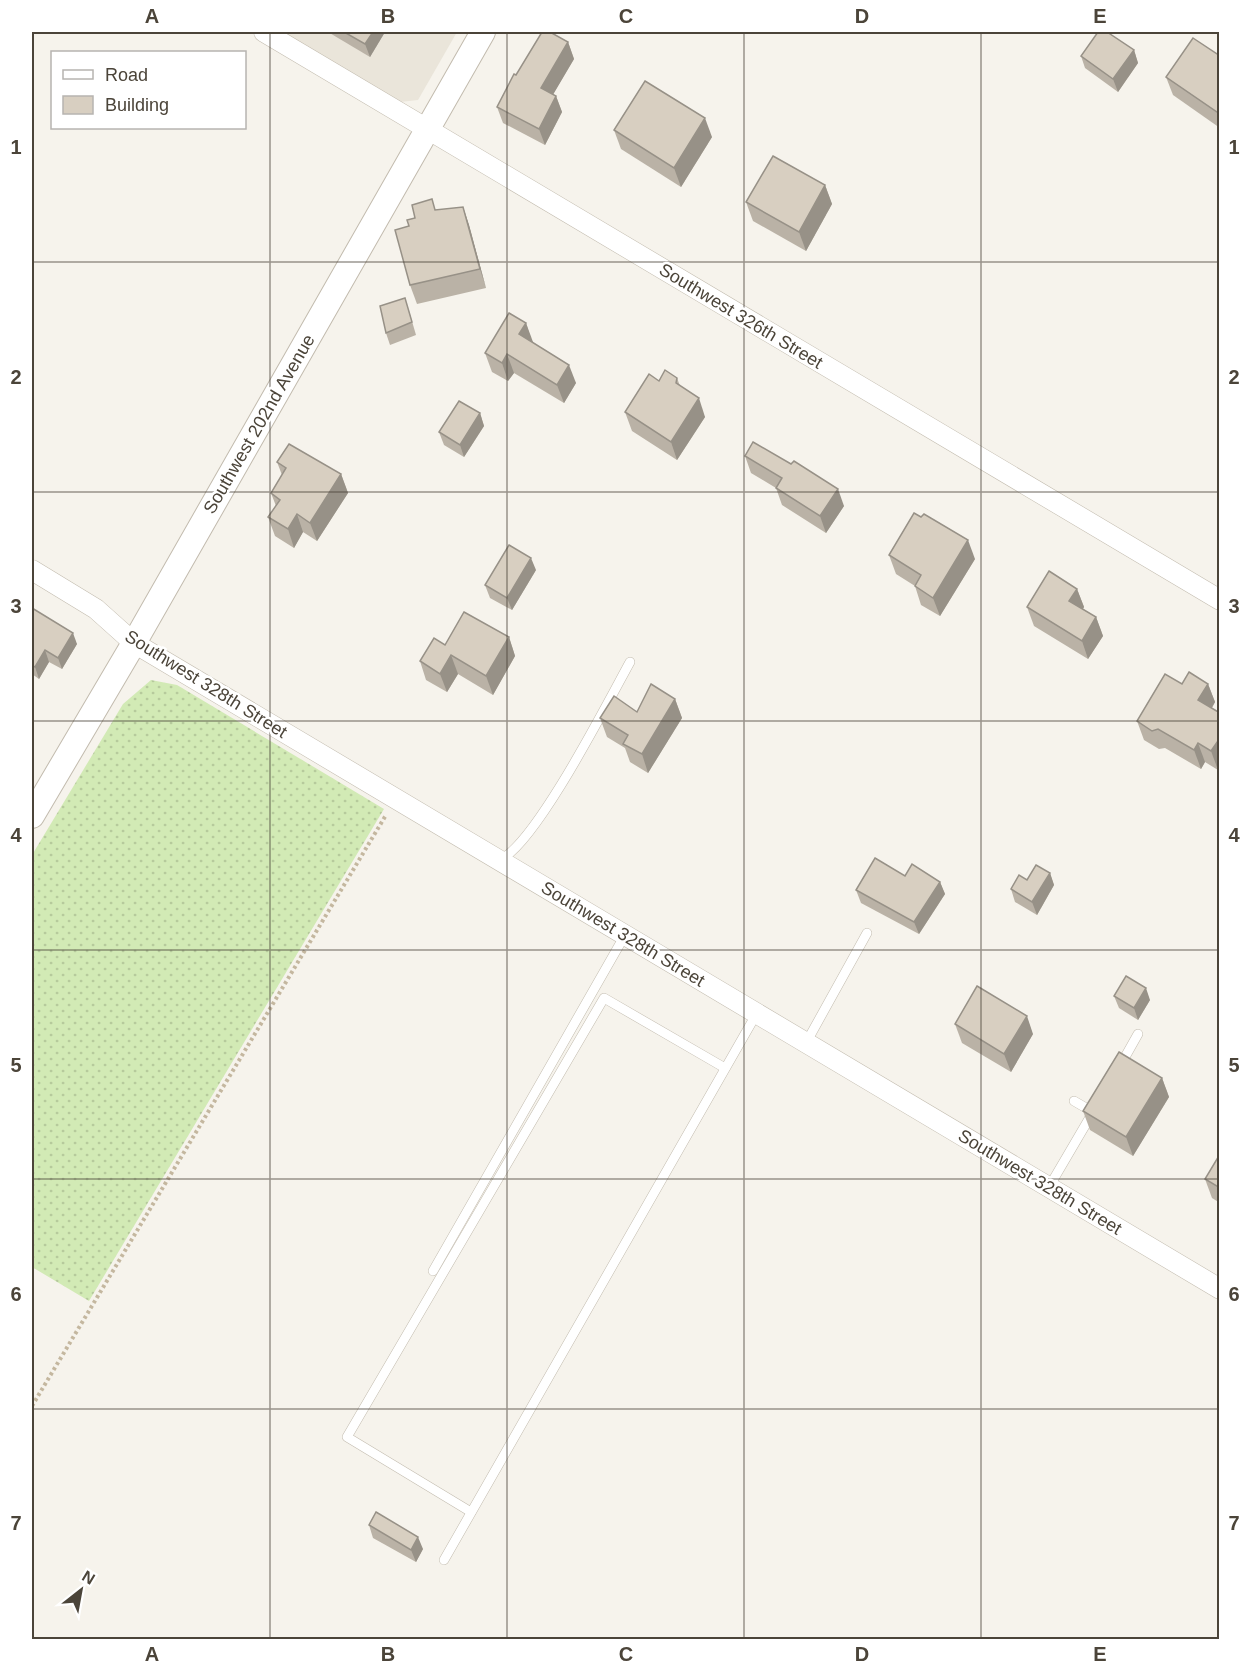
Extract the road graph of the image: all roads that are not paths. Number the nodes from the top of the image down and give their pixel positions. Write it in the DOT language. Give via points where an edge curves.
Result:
graph roads {
  1 [pos="264,32"];
  2 [pos="483,32"];
  3 [pos="426,129"];
  4 [pos="32,570"];
  5 [pos="1220,600"];
  6 [pos="134,644"];
  7 [pos="630,662"];
  8 [pos="32,816"];
  9 [pos="499,860"];
  10 [pos="867,933"];
  11 [pos="625,935"];
  12 [pos="757,1013"];
  13 [pos="1138,1034"];
  14 [pos="806,1043"];
  15 [pos="725,1068"];
  16 [pos="1115,1073"];
  17 [pos="1074,1101"];
  18 [pos="1098,1102"];
  19 [pos="1093,1112"];
  20 [pos="1049,1187"];
  21 [pos="433,1271"];
  22 [pos="1220,1289"];
  23 [pos="471,1512"];
  24 [pos="444,1560"];
  1 -- 3 [label="street, Southwest 326th Street"];
  2 -- 3 [label="street, Southwest 202nd Avenue"];
  3 -- 5 [label="street, Southwest 326th Street"];
  3 -- 6 [label="street, Southwest 202nd Avenue"];
  4 -- 6 [label="street, Southwest 328th Street" via="96,609"];
  6 -- 8 [label="street, Southwest 202nd Avenue"];
  6 -- 9 [label="street, Southwest 328th Street"];
  7 -- 9 [label="lane" via="523,842"];
  9 -- 11 [label="street, Southwest 328th Street"];
  10 -- 14 [label="lane"];
  11 -- 12 [label="street, Southwest 328th Street"];
  11 -- 21 [label="lane"];
  12 -- 14 [label="street, Southwest 328th Street"];
  12 -- 15 [label="lane"];
  13 -- 16 [label="lane"];
  14 -- 20 [label="street, Southwest 328th Street"];
  15 -- 23 [label="lane"];
  15 -- 23 [label="lane" via="604,998 424,1301 347,1437"];
  17 -- 19 [label="lane"];
  18 -- 19 [label="lane"];
  19 -- 20 [label="lane"];
  20 -- 22 [label="street, Southwest 328th Street"];
  23 -- 24 [label="lane"];
}
